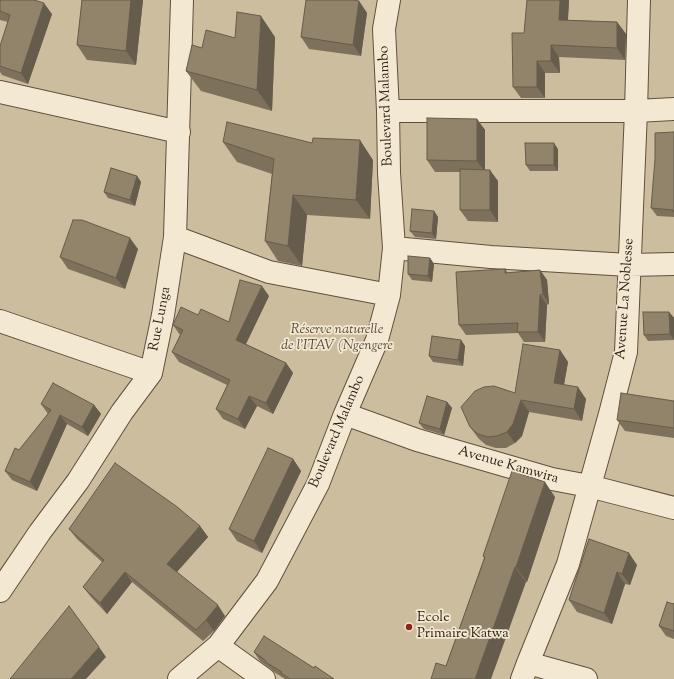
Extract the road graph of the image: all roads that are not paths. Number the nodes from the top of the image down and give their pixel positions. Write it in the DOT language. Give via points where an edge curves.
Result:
graph roads {
  1 [pos="182,0"];
  2 [pos="389,0"];
  3 [pos="639,0"];
  4 [pos="0,92"];
  5 [pos="674,109"];
  6 [pos="388,111"];
  7 [pos="636,111"];
  8 [pos="178,132"];
  9 [pos="175,237"];
  10 [pos="394,248"];
  11 [pos="674,264"];
  12 [pos="629,265"];
  13 [pos="388,295"];
  14 [pos="0,321"];
  15 [pos="151,372"];
  16 [pos="345,414"];
  17 [pos="589,486"];
  18 [pos="674,508"];
  19 [pos="0,591"];
  20 [pos="218,646"];
  21 [pos="525,671"];
  22 [pos="179,679"];
  23 [pos="264,679"];
  24 [pos="586,679"];
  1 -- 8 [label="street, Rue Lunga"];
  2 -- 6 [label="street, Boulevard Malambo" via="384,29"];
  3 -- 7 [label="street, Avenue La Noblesse"];
  4 -- 8 [label="street"];
  5 -- 7 [label="street"];
  6 -- 7 [label="street"];
  6 -- 10 [label="street, Boulevard Malambo"];
  7 -- 12 [label="street, Avenue La Noblesse"];
  8 -- 9 [label="street, Rue Lunga"];
  9 -- 13 [label="street" via="269,272"];
  9 -- 15 [label="street, Rue Lunga"];
  10 -- 12 [label="street"];
  10 -- 13 [label="street, Boulevard Malambo"];
  11 -- 12 [label="street"];
  12 -- 17 [label="street, Avenue La Noblesse" via="626,352"];
  13 -- 16 [label="street, Boulevard Malambo" via="377,340"];
  14 -- 15 [label="street"];
  15 -- 19 [label="street, Rue Lunga"];
  16 -- 17 [label="street, Avenue Kamwira" via="417,440 552,480"];
  16 -- 20 [label="street, Boulevard Malambo" via="318,484 267,581"];
  17 -- 18 [label="street, Avenue Kamwira"];
  17 -- 21 [label="street, Avenue La Noblesse" via="568,564"];
  20 -- 22 [label="street, Boulevard Malambo"];
  20 -- 23 [label="street"];
  21 -- 24 [label="street"];
}
